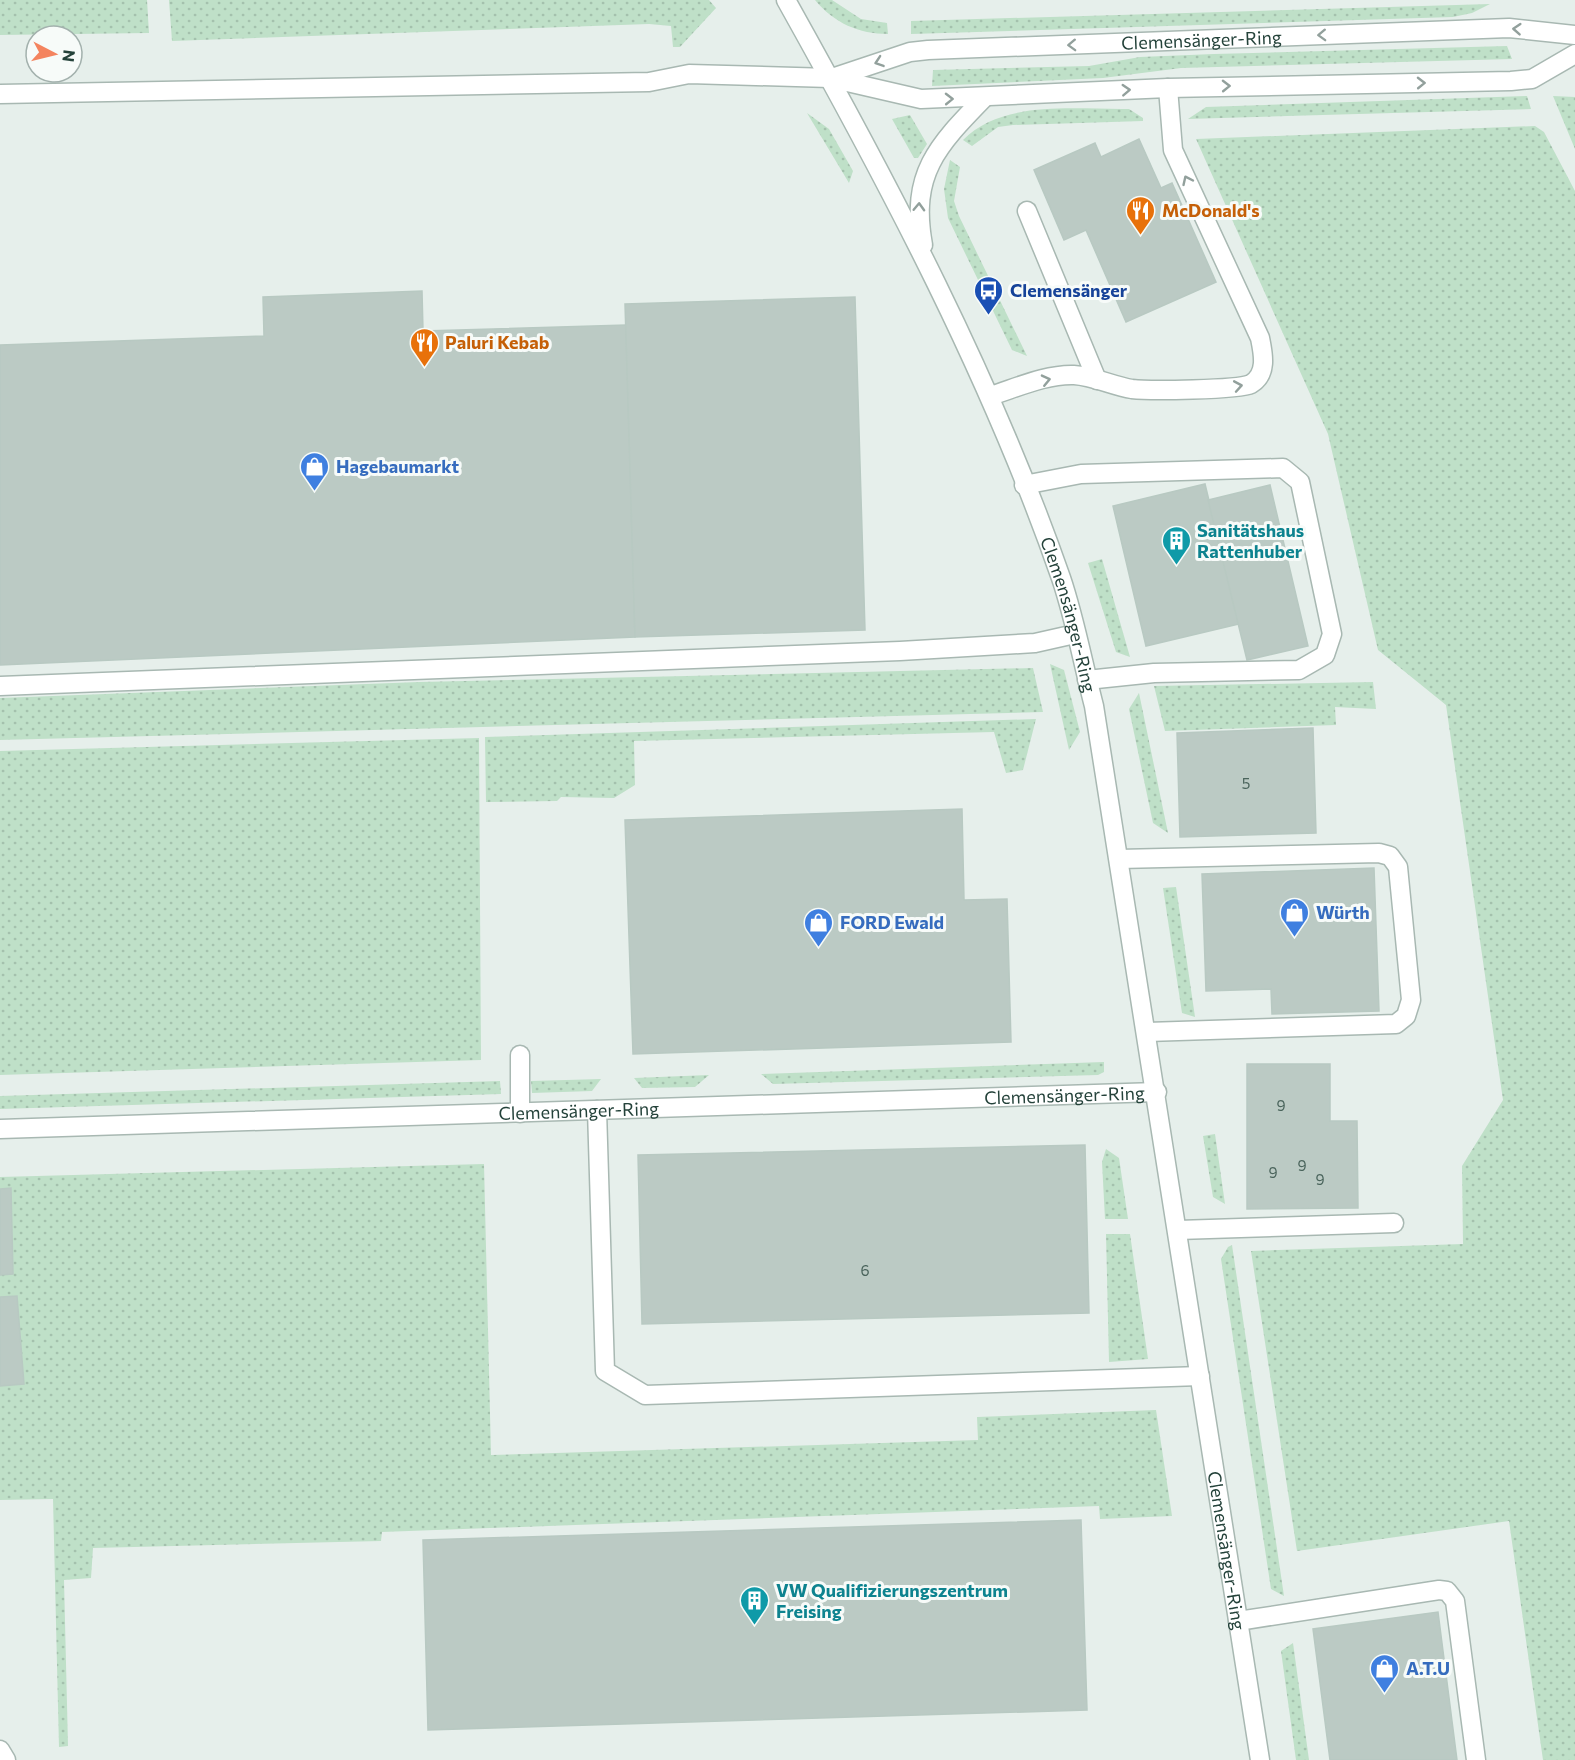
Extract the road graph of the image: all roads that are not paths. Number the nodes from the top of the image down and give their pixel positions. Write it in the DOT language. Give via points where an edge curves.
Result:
graph roads {
  1 [pos="786,0"];
  2 [pos="1575,34"];
  3 [pos="1575,54"];
  4 [pos="830,78"];
  5 [pos="1168,88"];
  6 [pos="0,94"];
  7 [pos="984,98"];
  8 [pos="1027,211"];
  9 [pos="927,265"];
  10 [pos="1097,380"];
  11 [pos="990,396"];
  12 [pos="1024,485"];
  13 [pos="1076,634"];
  14 [pos="1087,680"];
  15 [pos="0,686"];
  16 [pos="1119,859"];
  17 [pos="1147,1032"];
  18 [pos="520,1056"];
  19 [pos="1157,1092"];
  20 [pos="597,1110"];
  21 [pos="520,1113"];
  22 [pos="0,1129"];
  23 [pos="1395,1223"];
  24 [pos="1178,1230"];
  25 [pos="1200,1376"];
  26 [pos="1238,1621"];
  27 [pos="0,1750"];
  28 [pos="6,1760"];
  29 [pos="1260,1760"];
  30 [pos="1476,1760"];
  1 -- 4 [label="street, Clemensänger-Ring"];
  2 -- 4 [label="street, Clemensänger-Ring, one-way" via="1509,28 928,50 909,52"];
  5 -- 3 [label="street, one-way" via="1511,81 1532,79"];
  4 -- 6 [label="street" via="689,74 649,82"];
  4 -- 7 [label="street, one-way" via="921,99"];
  4 -- 9 [label="street, Clemensänger-Ring"];
  7 -- 5 [label="street, one-way"];
  10 -- 5 [label="street, one-way" via="1136,389 1230,387 1251,384 1264,361 1260,338 1173,150"];
  9 -- 7 [label="street, Clemensänger-Ring, one-way" via="918,206 923,179 952,130"];
  8 -- 10 [label="street"];
  9 -- 11 [label="street, Clemensänger-Ring"];
  11 -- 10 [label="street, one-way" via="1044,379 1075,375"];
  11 -- 12 [label="street, Clemensänger-Ring"];
  12 -- 13 [label="street, Clemensänger-Ring" via="1060,575"];
  12 -- 14 [label="street" via="1081,474 1283,468 1300,482 1332,634 1325,655 1299,670 1154,673"];
  13 -- 14 [label="street, Clemensänger-Ring"];
  13 -- 15 [label="street" via="1035,643 900,651"];
  14 -- 16 [label="street, Clemensänger-Ring"];
  16 -- 17 [label="street, Clemensänger-Ring"];
  16 -- 17 [label="street" via="1379,853 1390,856 1398,867 1412,1000 1406,1016 1396,1024"];
  17 -- 19 [label="street, Clemensänger-Ring"];
  18 -- 21 [label="street"];
  19 -- 20 [label="street, Clemensänger-Ring"];
  19 -- 24 [label="street, Clemensänger-Ring"];
  20 -- 21 [label="street, Clemensänger-Ring"];
  20 -- 25 [label="street" via="605,1371 645,1395"];
  21 -- 22 [label="street, Clemensänger-Ring"];
  23 -- 24 [label="street"];
  24 -- 25 [label="street, Clemensänger-Ring"];
  25 -- 26 [label="street, Clemensänger-Ring"];
  26 -- 29 [label="street, Clemensänger-Ring"];
  26 -- 30 [label="street" via="1448,1591 1455,1601"];
  27 -- 28 [label="street"];
}
